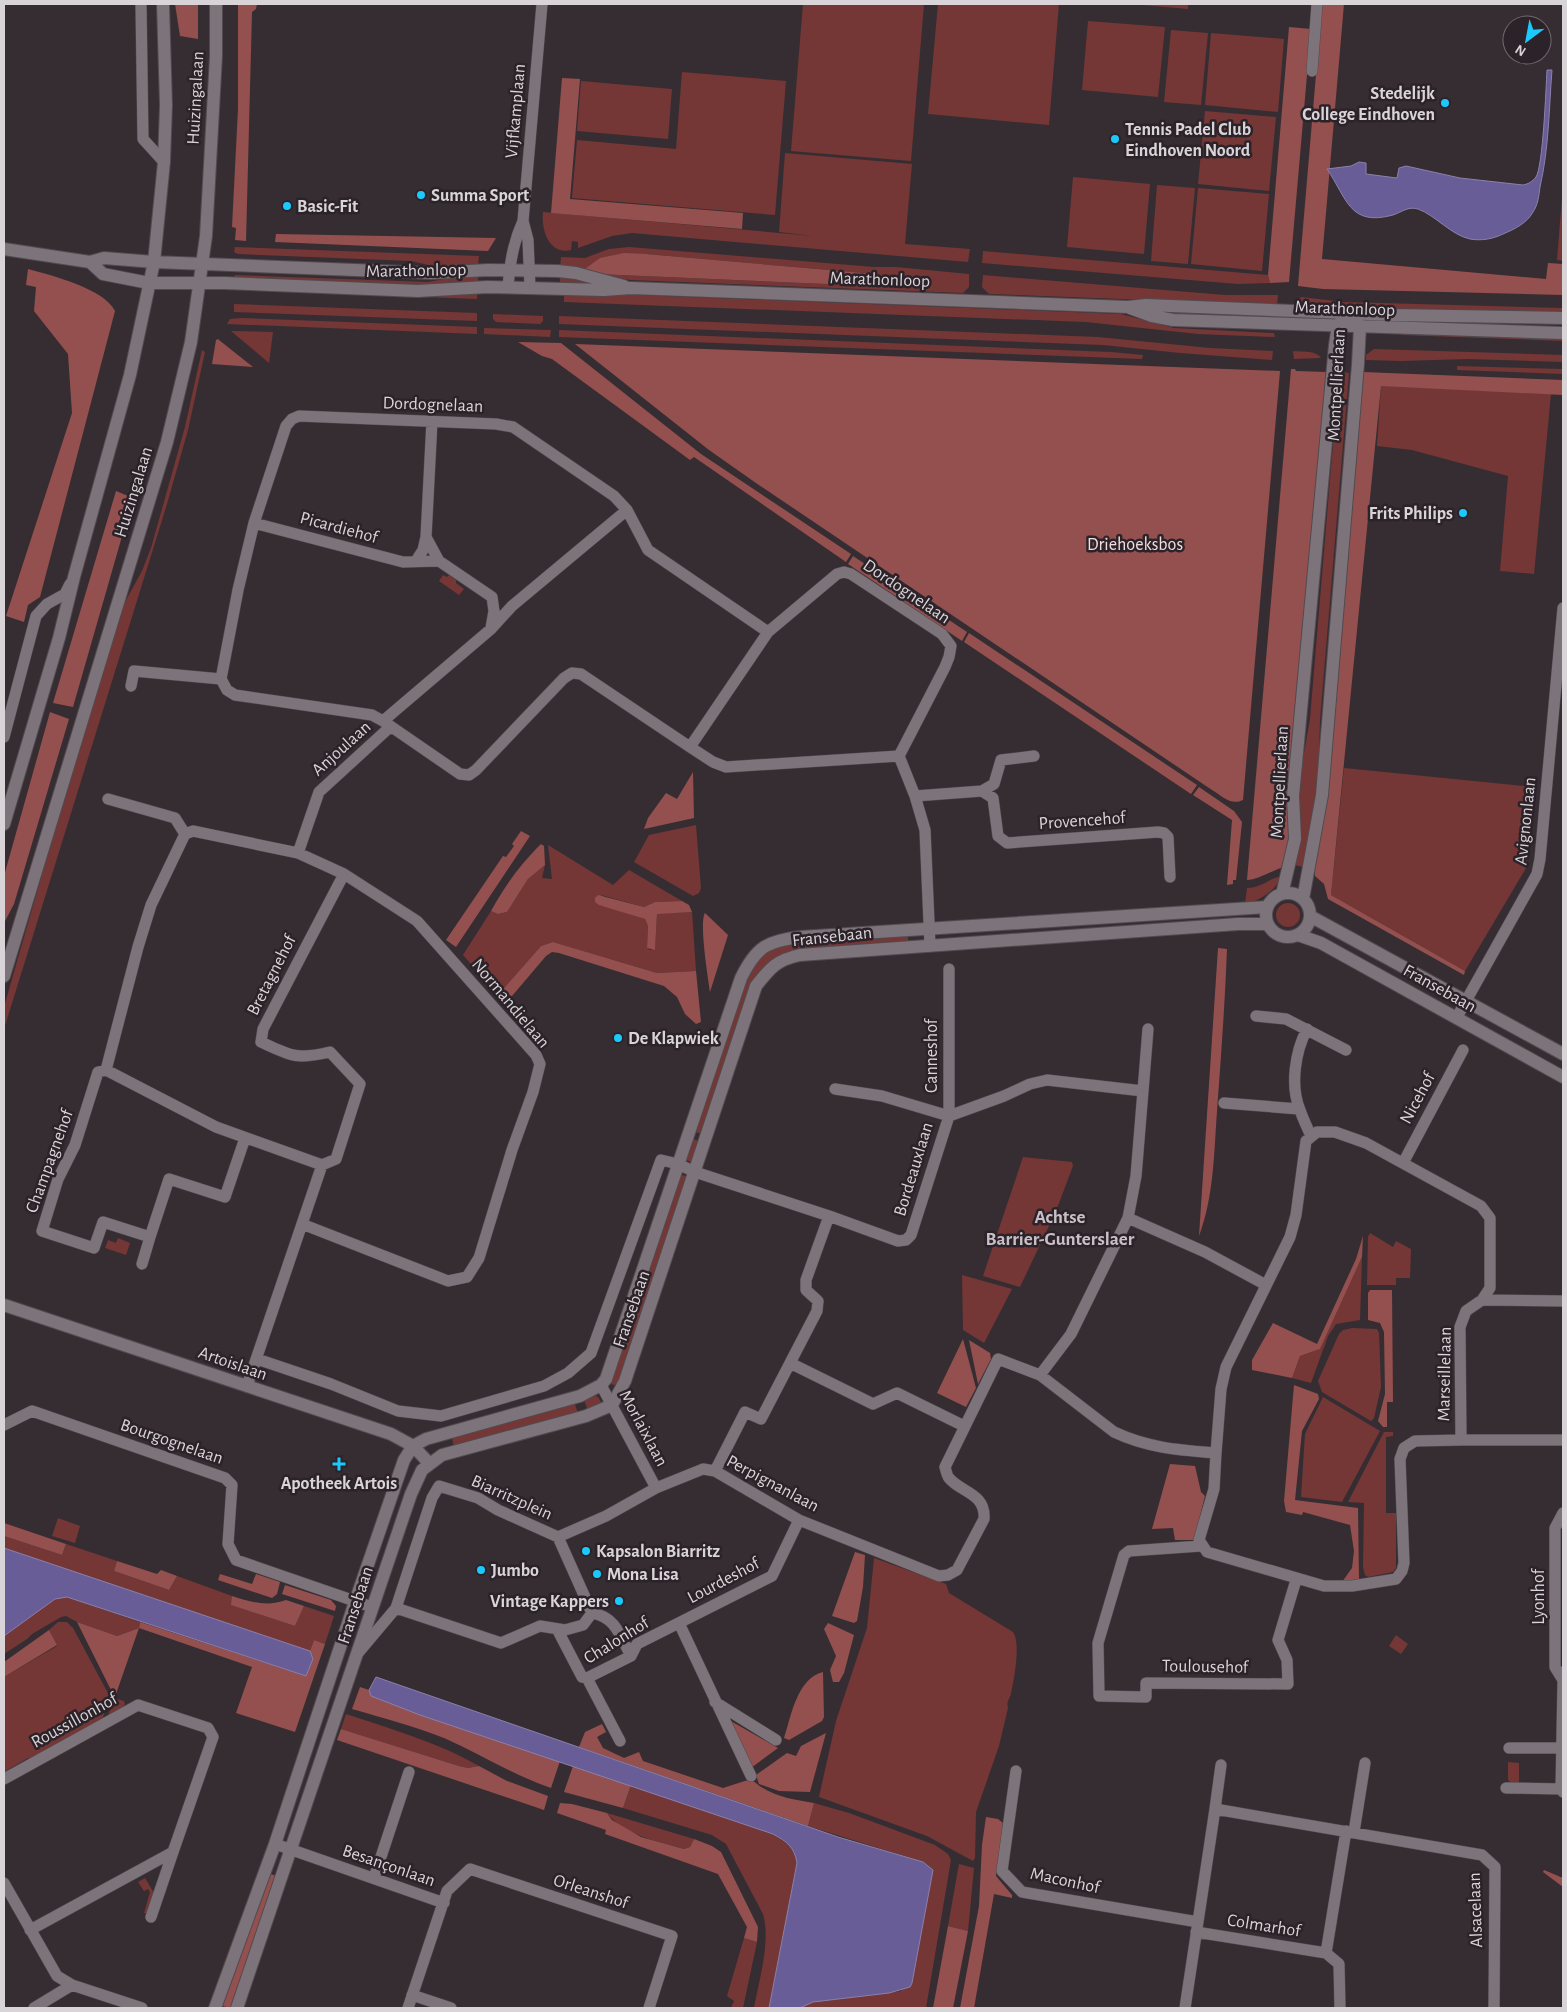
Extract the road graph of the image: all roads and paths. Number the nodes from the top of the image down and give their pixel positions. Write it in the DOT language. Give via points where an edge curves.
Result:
graph roads {
  1 [pos="141,4"];
  2 [pos="163,4"];
  3 [pos="216,4"];
  4 [pos="542,4"];
  5 [pos="1317,4"];
  6 [pos="1312,71"];
  7 [pos="164,162"];
  8 [pos="523,221"];
  9 [pos="4,249"];
  10 [pos="90,262"];
  11 [pos="154,262"];
  12 [pos="203,264"];
  13 [pos="509,269"];
  14 [pos="530,270"];
  15 [pos="200,282"];
  16 [pos="149,283"];
  17 [pos="508,287"];
  18 [pos="530,288"];
  19 [pos="631,288"];
  20 [pos="1128,307"];
  21 [pos="1351,312"];
  22 [pos="1563,318"];
  23 [pos="1338,325"];
  24 [pos="1360,326"];
  25 [pos="1563,333"];
  26 [pos="432,421"];
  27 [pos="627,510"];
  28 [pos="254,523"];
  29 [pos="426,537"];
  30 [pos="416,561"];
  31 [pos="439,561"];
  32 [pos="74,577"];
  33 [pos="492,597"];
  34 [pos="512,606"];
  35 [pos="1563,608"];
  36 [pos="491,629"];
  37 [pos="768,632"];
  38 [pos="222,679"];
  39 [pos="130,686"];
  40 [pos="387,724"];
  41 [pos="4,737"];
  42 [pos="690,748"];
  43 [pos="899,756"];
  44 [pos="1034,756"];
  45 [pos="994,784"];
  46 [pos="982,791"];
  47 [pos="915,796"];
  48 [pos="108,798"];
  49 [pos="993,798"];
  50 [pos="4,824"];
  51 [pos="185,834"];
  52 [pos="298,853"];
  53 [pos="344,874"];
  54 [pos="1170,877"];
  55 [pos="1282,894"];
  56 [pos="1303,899"];
  57 [pos="1267,907"];
  58 [pos="1310,916"];
  59 [pos="1267,924"];
  60 [pos="929,927"];
  61 [pos="1298,935"];
  62 [pos="930,946"];
  63 [pos="950,969"];
  64 [pos="4,976"];
  65 [pos="1466,1001"];
  66 [pos="1256,1016"];
  67 [pos="1457,1017"];
  68 [pos="1148,1029"];
  69 [pos="1306,1029"];
  70 [pos="1346,1050"];
  71 [pos="1463,1050"];
  72 [pos="1563,1054"];
  73 [pos="106,1070"];
  74 [pos="1563,1077"];
  75 [pos="835,1089"];
  76 [pos="1143,1090"];
  77 [pos="1224,1102"];
  78 [pos="1299,1109"];
  79 [pos="949,1116"];
  80 [pos="1311,1136"];
  81 [pos="245,1138"];
  82 [pos="1402,1163"];
  83 [pos="678,1164"];
  84 [pos="322,1165"];
  85 [pos="695,1172"];
  86 [pos="829,1216"];
  87 [pos="1128,1218"];
  88 [pos="302,1224"];
  89 [pos="150,1237"];
  90 [pos="142,1264"];
  91 [pos="1266,1285"];
  92 [pos="1482,1300"];
  93 [pos="1563,1301"];
  94 [pos="4,1303"];
  95 [pos="257,1359"];
  96 [pos="790,1363"];
  97 [pos="1040,1375"];
  98 [pos="601,1385"];
  99 [pos="247,1386"];
  100 [pos="612,1405"];
  101 [pos="441,1416"];
  102 [pos="4,1425"];
  103 [pos="964,1426"];
  104 [pos="1462,1440"];
  105 [pos="1563,1440"];
  106 [pos="413,1446"];
  107 [pos="1216,1452"];
  108 [pos="429,1463"];
  109 [pos="716,1471"];
  110 [pos="656,1488"];
  111 [pos="1563,1513"];
  112 [pos="800,1520"];
  113 [pos="558,1537"];
  114 [pos="1202,1546"];
  115 [pos="1296,1580"];
  116 [pos="355,1602"];
  117 [pos="372,1607"];
  118 [pos="396,1608"];
  119 [pos="592,1613"];
  120 [pos="678,1623"];
  121 [pos="557,1629"];
  122 [pos="664,1631"];
  123 [pos="356,1656"];
  124 [pos="631,1656"];
  125 [pos="587,1678"];
  126 [pos="1563,1681"];
  127 [pos="715,1702"];
  128 [pos="776,1740"];
  129 [pos="620,1741"];
  130 [pos="1509,1748"];
  131 [pos="1562,1748"];
  132 [pos="1365,1763"];
  133 [pos="1221,1765"];
  134 [pos="1016,1771"];
  135 [pos="409,1772"];
  136 [pos="751,1776"];
  137 [pos="4,1779"];
  138 [pos="1506,1788"];
  139 [pos="1562,1790"];
  140 [pos="1214,1809"];
  141 [pos="1350,1831"];
  142 [pos="275,1844"];
  143 [pos="292,1850"];
  144 [pos="173,1852"];
  145 [pos="374,1878"];
  146 [pos="4,1883"];
  147 [pos="444,1903"];
  148 [pos="151,1917"];
  149 [pos="1197,1927"];
  150 [pos="30,1930"];
  151 [pos="1326,1953"];
  152 [pos="72,1985"];
  153 [pos="412,1995"];
  154 [pos="34,2008"];
  155 [pos="142,2008"];
  156 [pos="214,2008"];
  157 [pos="237,2008"];
  158 [pos="408,2008"];
  159 [pos="451,2008"];
  160 [pos="648,2008"];
  161 [pos="1185,2008"];
  162 [pos="1340,2008"];
  163 [pos="1494,2008"];
  1 -- 7 [label="street, Huizingalaan" via="143,139"];
  2 -- 7 [label="street, Huizingalaan"];
  3 -- 12 [label="street, Huizingalaan" via="216,56"];
  4 -- 8 [label="street, Vijfkamplaan"];
  5 -- 6 [label="street"];
  7 -- 11 [label="street, Huizingalaan"];
  8 -- 13 [label="street, Vijfkamplaan" via="515,238"];
  8 -- 14 [label="street, Vijfkamplaan"];
  9 -- 10 [label="street"];
  10 -- 11 [label="street, Marathonloop" via="104,258"];
  10 -- 16 [label="street, Marathonloop" via="103,274"];
  11 -- 12 [label="street, Marathonloop"];
  11 -- 16 [label="street, Huizingalaan"];
  12 -- 13 [label="street, Marathonloop" via="431,273"];
  12 -- 15 [label="street, Huizingalaan"];
  13 -- 14 [label="street, Marathonloop"];
  13 -- 17 [label="street, Vijfkamplaan"];
  14 -- 18 [label="street, Vijfkamplaan"];
  14 -- 19 [label="street, Marathonloop" via="576,273"];
  15 -- 16 [label="street, Marathonloop"];
  15 -- 17 [label="street, Marathonloop" via="418,291"];
  15 -- 64 [label="street, Huizingalaan" via="191,342 167,442"];
  16 -- 32 [label="street, Huizingalaan" via="130,375"];
  17 -- 18 [label="street, Marathonloop"];
  18 -- 19 [label="street, Marathonloop"];
  19 -- 20 [label="street, Marathonloop"];
  20 -- 21 [label="street, Marathonloop"];
  20 -- 23 [label="street, Marathonloop" via="1173,320"];
  21 -- 22 [label="street, Marathonloop"];
  21 -- 23 [label="street, Montpellierlaan"];
  21 -- 24 [label="street, Montpellierlaan"];
  23 -- 24 [label="street, Marathonloop"];
  23 -- 55 [label="street, Montpellierlaan" via="1293,796 1295,838"];
  24 -- 25 [label="street, Marathonloop"];
  24 -- 56 [label="street, Montpellierlaan" via="1322,795"];
  26 -- 27 [label="street, Dordognelaan" via="513,427 614,496"];
  26 -- 28 [label="street, Dordognelaan" via="292,418 286,426"];
  26 -- 29 [label="street"];
  27 -- 34 [label="street"];
  27 -- 37 [label="street, Dordognelaan" via="648,550"];
  28 -- 30 [label="street, Picardiehof" via="403,562"];
  28 -- 38 [label="street, Dordognelaan"];
  29 -- 30 [label="street"];
  29 -- 31 [label="street"];
  30 -- 31 [label="street, Picardiehof"];
  31 -- 33 [label="street"];
  32 -- 41 [label="street, Huizingalaan" via="64,594 47,604 36,616"];
  32 -- 50 [label="street, Huizingalaan" via="60,638"];
  33 -- 34 [label="street"];
  33 -- 36 [label="street"];
  34 -- 36 [label="street"];
  35 -- 65 [label="street, Avignonlaan" via="1537,874"];
  36 -- 40 [label="street"];
  37 -- 42 [label="street, Dordognelaan"];
  37 -- 43 [label="street, Dordognelaan" via="844,572 942,634 951,646 950,657"];
  38 -- 39 [label="street" via="134,671"];
  38 -- 40 [label="street" via="226,690 235,695 372,715"];
  40 -- 42 [label="street" via="460,774 469,775 572,673 581,674"];
  40 -- 52 [label="street, Anjoulaan" via="319,792"];
  42 -- 43 [label="street" via="726,768"];
  43 -- 47 [label="street"];
  44 -- 45 [label="street, Provencehof" via="1001,760"];
  45 -- 46 [label="street"];
  45 -- 49 [label="street, Provencehof"];
  46 -- 47 [label="street"];
  46 -- 49 [label="street"];
  47 -- 60 [label="street" via="925,830"];
  48 -- 51 [label="street" via="175,818"];
  49 -- 54 [label="street, Provencehof" via="998,836 1007,844 1164,833 1168,837"];
  51 -- 52 [label="street, Normandielaan" via="193,831"];
  51 -- 73 [label="street" via="151,905"];
  52 -- 53 [label="street, Normandielaan"];
  53 -- 84 [label="street, Bretagnehof" via="263,1029 261,1042 293,1057 330,1052 360,1084 336,1158"];
  53 -- 88 [label="street, Normandielaan" via="417,921 536,1055 540,1064 479,1258 467,1277 448,1280"];
  55 -- 56 [label="street" via="1297,895"];
  55 -- 57 [label="street" via="1270,901"];
  56 -- 58 [label="street"];
  57 -- 59 [label="street"];
  57 -- 60 [label="street, Fransebaan"];
  58 -- 61 [label="street"];
  58 -- 65 [label="street, Fransebaan"];
  59 -- 61 [label="street" via="1284,937"];
  59 -- 62 [label="street, Fransebaan"];
  60 -- 62 [label="street"];
  60 -- 83 [label="street, Fransebaan" via="800,937 777,940 765,946 747,965 741,978"];
  61 -- 67 [label="street, Fransebaan" via="1321,943"];
  62 -- 85 [label="street, Fransebaan" via="800,955 783,959 769,970 756,986"];
  63 -- 79 [label="street, Canneshof"];
  65 -- 67 [label="street, Avignonlaan"];
  65 -- 72 [label="street, Fransebaan"];
  66 -- 69 [label="street" via="1286,1019"];
  67 -- 74 [label="street, Fransebaan"];
  68 -- 76 [label="street"];
  69 -- 70 [label="street"];
  69 -- 78 [label="street" via="1299,1044 1295,1090"];
  71 -- 82 [label="street, Nicehof"];
  73 -- 81 [label="street" via="216,1127"];
  73 -- 89 [label="street, Champagnehof" via="98,1072 76,1145 58,1179 42,1230 94,1248 103,1222"];
  75 -- 79 [label="street, Canneshof" via="882,1096"];
  76 -- 79 [label="street, Bordeauxlaan" via="1047,1080"];
  76 -- 87 [label="street" via="1136,1176"];
  77 -- 78 [label="street"];
  78 -- 80 [label="street"];
  79 -- 86 [label="street, Bordeauxlaan" via="911,1235 906,1240 898,1241"];
  80 -- 82 [label="street, Marseillelaan" via="1317,1132 1339,1133 1366,1142"];
  80 -- 91 [label="street" via="1306,1141 1290,1237"];
  81 -- 84 [label="street"];
  81 -- 89 [label="street" via="225,1197 169,1179"];
  82 -- 92 [label="street, Marseillelaan" via="1486,1211 1490,1218 1490,1288"];
  83 -- 85 [label="street, Bordeauxlaan"];
  83 -- 98 [label="street, Fransebaan" via="609,1371"];
  83 -- 101 [label="street, Fransebaan" via="662,1160 591,1353 568,1373 544,1386"];
  84 -- 88 [label="street"];
  85 -- 86 [label="street, Bordeauxlaan"];
  85 -- 100 [label="street, Fransebaan" via="625,1381"];
  86 -- 96 [label="street" via="806,1280 806,1290 818,1301 817,1311"];
  87 -- 91 [label="street" via="1205,1252"];
  87 -- 97 [label="street" via="1071,1334"];
  88 -- 95 [label="street"];
  89 -- 90 [label="street"];
  91 -- 107 [label="street" via="1226,1367"];
  92 -- 93 [label="street"];
  92 -- 104 [label="street, Marseillelaan" via="1466,1311 1460,1327"];
  94 -- 99 [label="street, Artoislaan"];
  95 -- 99 [label="street"];
  95 -- 101 [label="street, Artoislaan" via="398,1411"];
  96 -- 103 [label="street" via="873,1404 897,1393"];
  96 -- 109 [label="street" via="761,1419 745,1412"];
  97 -- 103 [label="street" via="998,1359"];
  97 -- 107 [label="street" via="1126,1438 1168,1450"];
  98 -- 100 [label="street, Morlaixlaan"];
  98 -- 106 [label="street" via="580,1396 440,1434"];
  99 -- 106 [label="street, Artoislaan" via="391,1434"];
  100 -- 108 [label="street" via="586,1416 442,1455"];
  100 -- 110 [label="street, Morlaixlaan"];
  102 -- 116 [label="street, Bourgognelaan" via="32,1411 225,1478 232,1485 228,1544 236,1560"];
  103 -- 112 [label="street, Perpignanlaan" via="944,1467 949,1478 976,1497 985,1512 956,1570 948,1575 939,1576"];
  104 -- 105 [label="street"];
  104 -- 115 [label="street, Marseillelaan" via="1415,1441 1404,1448 1400,1459 1404,1563 1396,1579 1352,1586 1324,1586"];
  106 -- 108 [label="street, Artoislaan"];
  106 -- 116 [label="street, Fransebaan" via="404,1460"];
  107 -- 114 [label="street" via="1214,1489 1199,1540"];
  108 -- 117 [label="street, Fransebaan" via="422,1470 411,1494"];
  109 -- 110 [label="street, Perpignanlaan" via="703,1469"];
  109 -- 112 [label="street, Perpignanlaan"];
  110 -- 113 [label="street, Perpignanlaan" via="606,1516"];
  111 -- 126 [label="street, Lyonhof" via="1556,1528 1555,1647 1555,1667"];
  112 -- 120 [label="street, Lourdeshof" via="772,1576"];
  113 -- 118 [label="street, Biarritzplein" via="478,1498 439,1486 432,1498"];
  113 -- 119 [label="street, Biarritzplein"];
  114 -- 115 [label="street, Marseillelaan" via="1207,1552"];
  114 -- 115 [label="street, Toulousehof" via="1129,1550 1124,1555 1098,1643 1099,1696 1146,1697 1146,1683 1288,1684 1288,1660 1278,1640"];
  116 -- 117 [label="street, Bourgognelaan"];
  116 -- 142 [label="street, Fransebaan"];
  117 -- 123 [label="street, Fransebaan"];
  118 -- 121 [label="street" via="501,1643 540,1626"];
  118 -- 123 [label="street, Biarritzplein"];
  119 -- 121 [label="street" via="583,1624"];
  119 -- 124 [label="street" via="613,1621"];
  120 -- 122 [label="street, Lourdeshof"];
  120 -- 127 [label="street"];
  121 -- 125 [label="street" via="582,1677"];
  122 -- 124 [label="street, Chalonhof" via="637,1644"];
  123 -- 143 [label="street, Fransebaan"];
  124 -- 125 [label="street, Chalonhof"];
  125 -- 129 [label="street"];
  126 -- 131 [label="street, Lyonhof"];
  127 -- 128 [label="street"];
  127 -- 136 [label="street"];
  130 -- 131 [label="street"];
  131 -- 139 [label="street, Lyonhof"];
  132 -- 141 [label="street"];
  133 -- 140 [label="street"];
  134 -- 149 [label="street, Maconhof" via="1002,1871 1022,1892"];
  135 -- 145 [label="street"];
  137 -- 144 [label="street, Roussillonhof" via="138,1705 208,1728 213,1737"];
  138 -- 139 [label="street, Lyonhof"];
  140 -- 141 [label="street, Alsacelaan"];
  140 -- 149 [label="street"];
  141 -- 151 [label="street"];
  141 -- 163 [label="street, Alsacelaan" via="1482,1855 1495,1867"];
  142 -- 143 [label="street, Besançonlaan"];
  142 -- 156 [label="street, Fransebaan"];
  143 -- 145 [label="street, Besançonlaan"];
  143 -- 157 [label="street, Fransebaan"];
  144 -- 148 [label="street, Roussillonhof"];
  144 -- 150 [label="street"];
  145 -- 147 [label="street, Besançonlaan"];
  146 -- 150 [label="street"];
  147 -- 153 [label="street, Besançonlaan"];
  147 -- 160 [label="street, Orleanshof" via="447,1891 470,1869 672,1936"];
  149 -- 151 [label="street, Colmarhof"];
  149 -- 161 [label="street"];
  150 -- 152 [label="street" via="57,1976"];
  151 -- 162 [label="street" via="1339,1964"];
  152 -- 154 [label="street"];
  152 -- 155 [label="street"];
  153 -- 158 [label="street, Besançonlaan"];
  153 -- 159 [label="street"];
}
